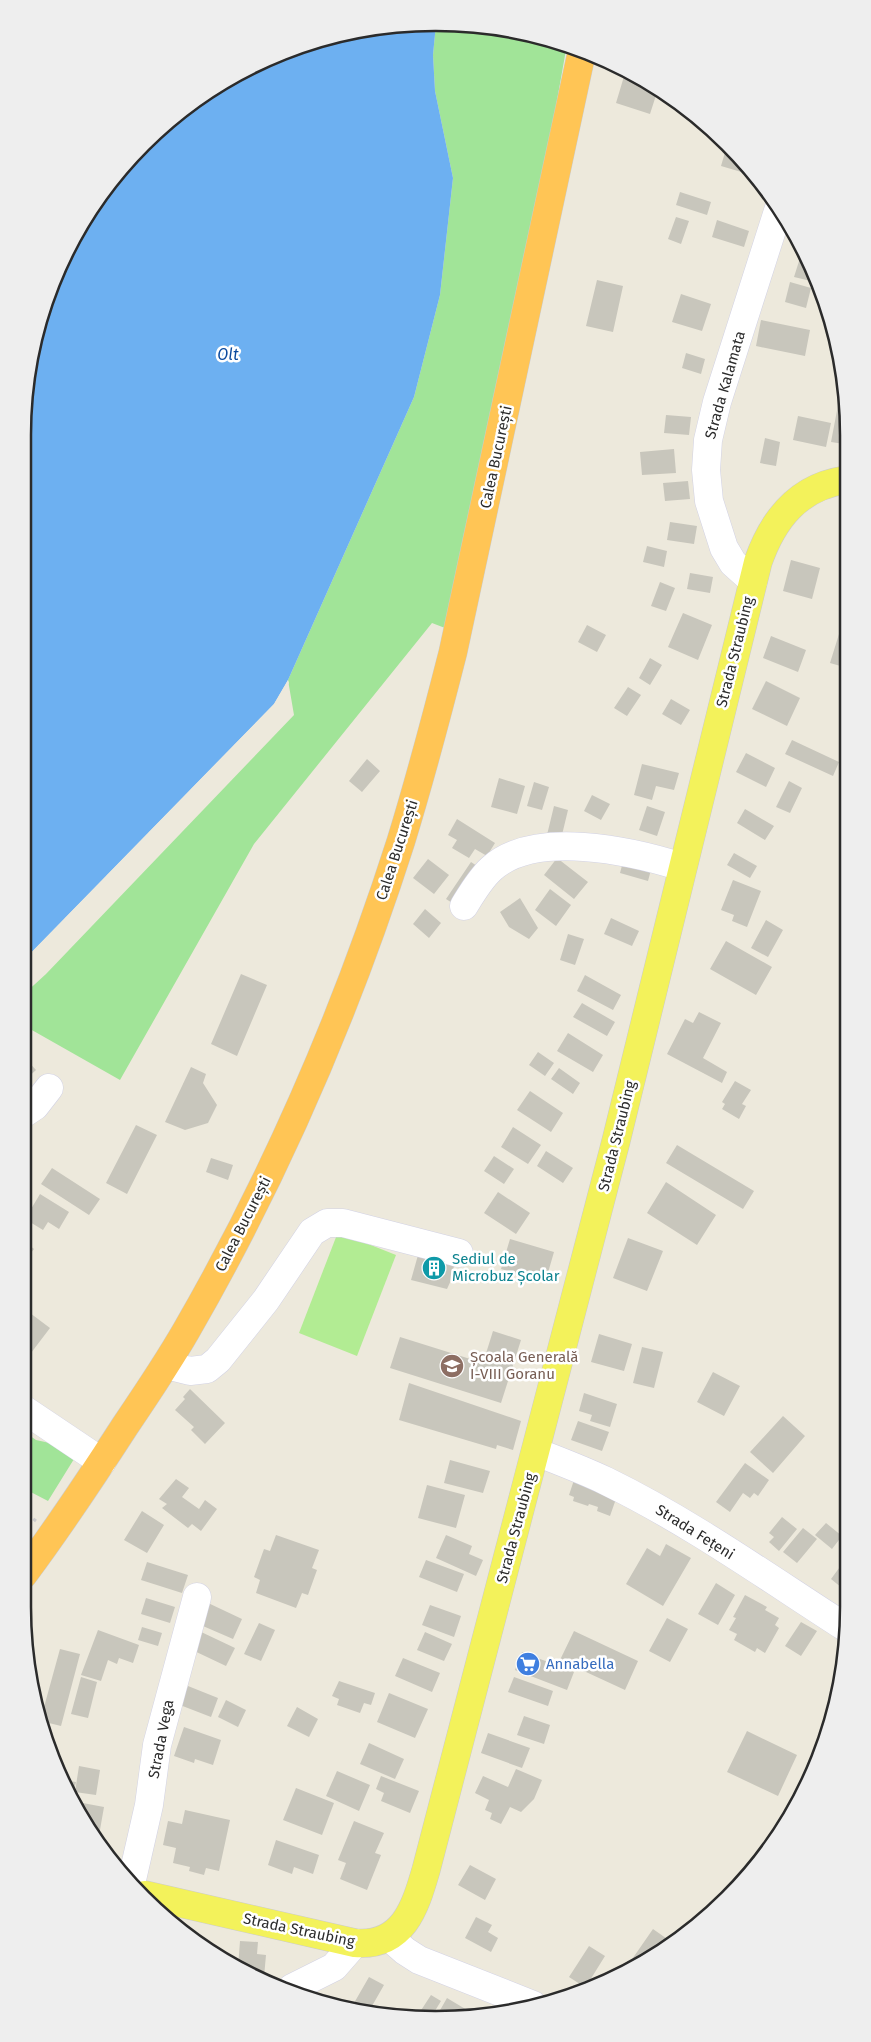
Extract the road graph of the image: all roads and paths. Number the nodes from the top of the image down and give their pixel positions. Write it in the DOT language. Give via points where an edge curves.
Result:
graph roads {
  1 [pos="580,59"];
  2 [pos="776,217"];
  3 [pos="840,482"];
  4 [pos="753,581"];
  5 [pos="682,867"];
  6 [pos="464,906"];
  7 [pos="49,1088"];
  8 [pos="31,1108"];
  9 [pos="459,1252"];
  10 [pos="166,1365"];
  11 [pos="31,1415"];
  12 [pos="536,1452"];
  13 [pos="102,1462"];
  14 [pos="31,1562"];
  15 [pos="197,1596"];
  16 [pos="839,1624"];
  17 [pos="133,1874"];
  18 [pos="156,1897"];
  19 [pos="389,1937"];
  20 [pos="355,1943"];
  21 [pos="297,1986"];
  22 [pos="523,2001"];
  1 -- 10 [label="highway, Calea București" via="481,532 429,746 401,842 312,1078 243,1224"];
  2 -- 4 [label="street, Strada Kalamata" via="718,402 708,440 706,470 709,501 724,548 733,564"];
  3 -- 4 [label="main road, Strada Straubing" via="800,498 784,510 763,546"];
  4 -- 5 [label="main road, Strada Straubing"];
  5 -- 6 [label="street" via="629,852 597,848 542,848 505,859 491,869"];
  5 -- 12 [label="main road, Strada Straubing" via="614,1151"];
  7 -- 8 [label="street"];
  9 -- 10 [label="street" via="342,1223 327,1223 312,1232 266,1300 218,1360 207,1369 190,1371"];
  10 -- 13 [label="highway, Calea București"];
  11 -- 13 [label="street"];
  12 -- 16 [label="street, Strada Fețeni" via="605,1480 647,1502"];
  12 -- 19 [label="main road, Strada Straubing" via="420,1890 408,1918"];
  13 -- 14 [label="highway, Calea București"];
  15 -- 17 [label="street, Strada Vega" via="157,1745 149,1805"];
  18 -- 20 [label="main road, Strada Straubing"];
  19 -- 20 [label="main road, Strada Straubing" via="367,1944"];
  19 -- 22 [label="street" via="419,1960"];
  20 -- 21 [label="street" via="334,1967"];
}
